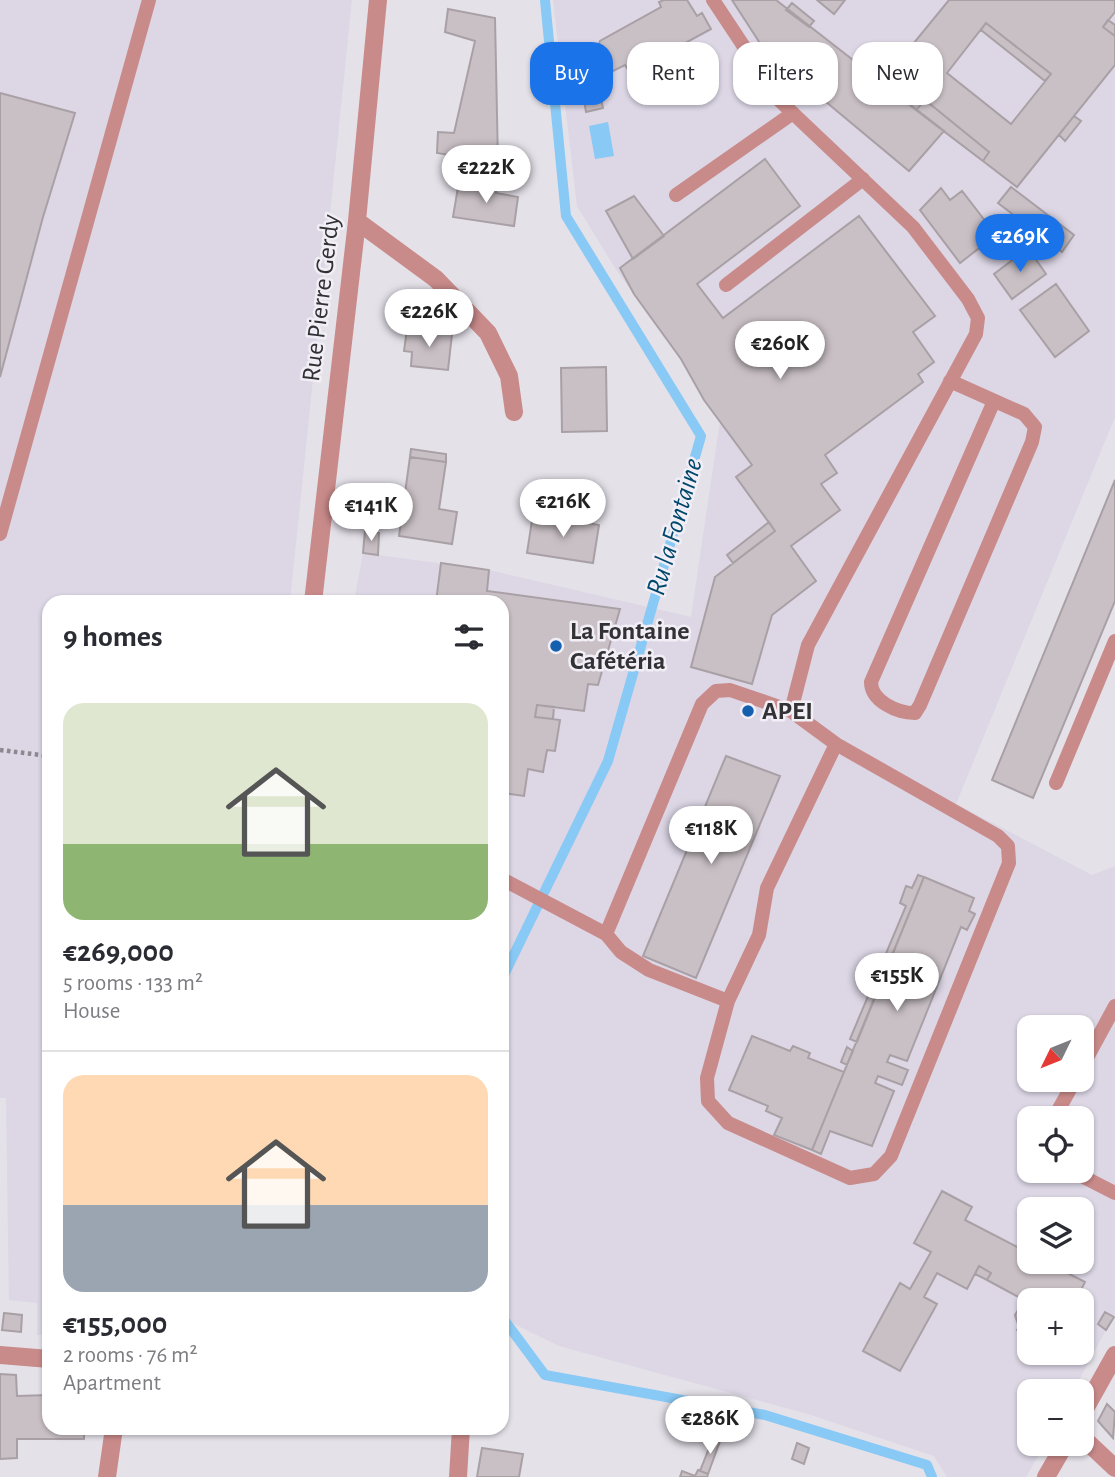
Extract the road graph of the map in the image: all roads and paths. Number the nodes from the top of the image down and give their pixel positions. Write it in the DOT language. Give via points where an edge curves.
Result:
graph roads {
  1 [pos="149,0"];
  2 [pos="378,0"];
  3 [pos="713,0"];
  4 [pos="793,113"];
  5 [pos="863,180"];
  6 [pos="676,195"];
  7 [pos="357,221"];
  8 [pos="726,285"];
  9 [pos="950,381"];
  10 [pos="994,401"];
  11 [pos="514,412"];
  12 [pos="0,534"];
  13 [pos="314,595"];
  14 [pos="1115,641"];
  15 [pos="791,711"];
  16 [pos="836,744"];
  17 [pos="0,750"];
  18 [pos="42,755"];
  19 [pos="1056,783"];
  20 [pos="509,883"];
  21 [pos="606,934"];
  22 [pos="728,1001"];
  23 [pos="1115,1006"];
  24 [pos="1094,1045"];
  25 [pos="1094,1182"];
  26 [pos="1115,1193"];
  27 [pos="0,1355"];
  28 [pos="1115,1355"];
  29 [pos="42,1358"];
  30 [pos="1094,1393"];
  31 [pos="113,1435"];
  32 [pos="461,1435"];
  33 [pos="1094,1448"];
  34 [pos="1058,1456"];
  35 [pos="1115,1468"];
  36 [pos="107,1477"];
  37 [pos="458,1477"];
  38 [pos="1046,1477"];
  1 -- 12 [label="lane"];
  2 -- 7 [label="street, Rue Pierre Gerdy"];
  3 -- 4 [label="lane" via="780,101"];
  4 -- 5 [label="lane"];
  4 -- 6 [label="lane"];
  5 -- 8 [label="lane"];
  5 -- 9 [label="lane" via="913,228 978,317 976,334"];
  7 -- 11 [label="street" via="436,279 488,333 509,376"];
  7 -- 13 [label="street, Rue Pierre Gerdy"];
  9 -- 10 [label="lane"];
  9 -- 15 [label="lane" via="808,645"];
  10 -- 10 [label="lane" via="871,682 878,701 909,713 915,713 920,705 1032,442 1035,427 1024,414"];
  14 -- 19 [label="lane"];
  15 -- 16 [label="lane"];
  15 -- 21 [label="lane" via="730,690 716,691 702,704"];
  16 -- 22 [label="lane" via="767,888 759,935"];
  16 -- 22 [label="lane" via="998,836 1008,846 1009,863 891,1156 874,1174 850,1178 728,1123 708,1101 707,1078"];
  17 -- 18 [label="path"];
  20 -- 21 [label="lane"];
  21 -- 22 [label="lane" via="621,952 649,970"];
  23 -- 24 [label="lane"];
  25 -- 26 [label="lane"];
  27 -- 29 [label="street"];
  28 -- 30 [label="street"];
  31 -- 36 [label="street"];
  32 -- 37 [label="street"];
  33 -- 35 [label="street"];
  34 -- 38 [label="street"];
}
